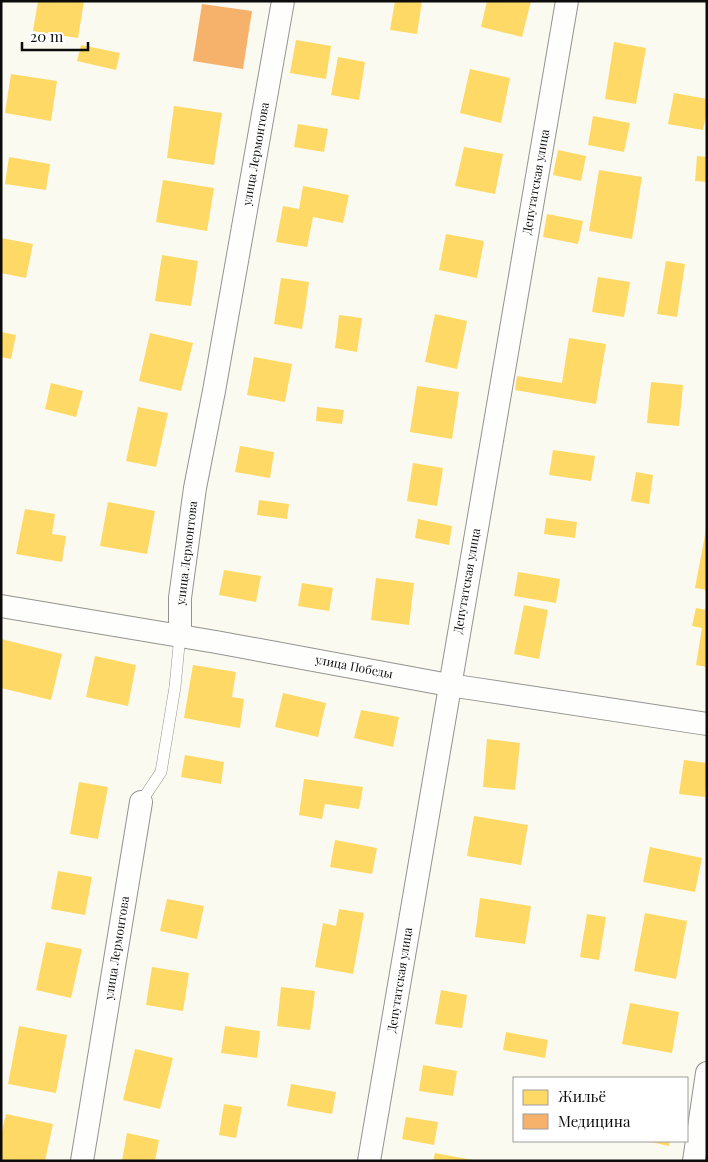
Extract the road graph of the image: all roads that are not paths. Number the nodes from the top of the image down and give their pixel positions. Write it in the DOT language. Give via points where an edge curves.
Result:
graph roads {
  1 [pos="283,1"];
  2 [pos="567,1"];
  3 [pos="1,606"];
  4 [pos="180,635"];
  5 [pos="449,685"];
  6 [pos="707,724"];
  7 [pos="140,802"];
  8 [pos="707,1073"];
  9 [pos="82,1161"];
  10 [pos="369,1161"];
  11 [pos="694,1161"];
  1 -- 4 [label="street, улица Лермонтова" via="195,488 180,598"];
  2 -- 5 [label="street, Депутатская улица"];
  3 -- 4 [label="street, улица Победы"];
  4 -- 5 [label="street, улица Победы"];
  4 -- 7 [label="lane, улица Лермонтова" via="161,772"];
  5 -- 6 [label="street, улица Победы"];
  5 -- 10 [label="street, Депутатская улица"];
  7 -- 9 [label="street, улица Лермонтова"];
  8 -- 11 [label="street"];
}
